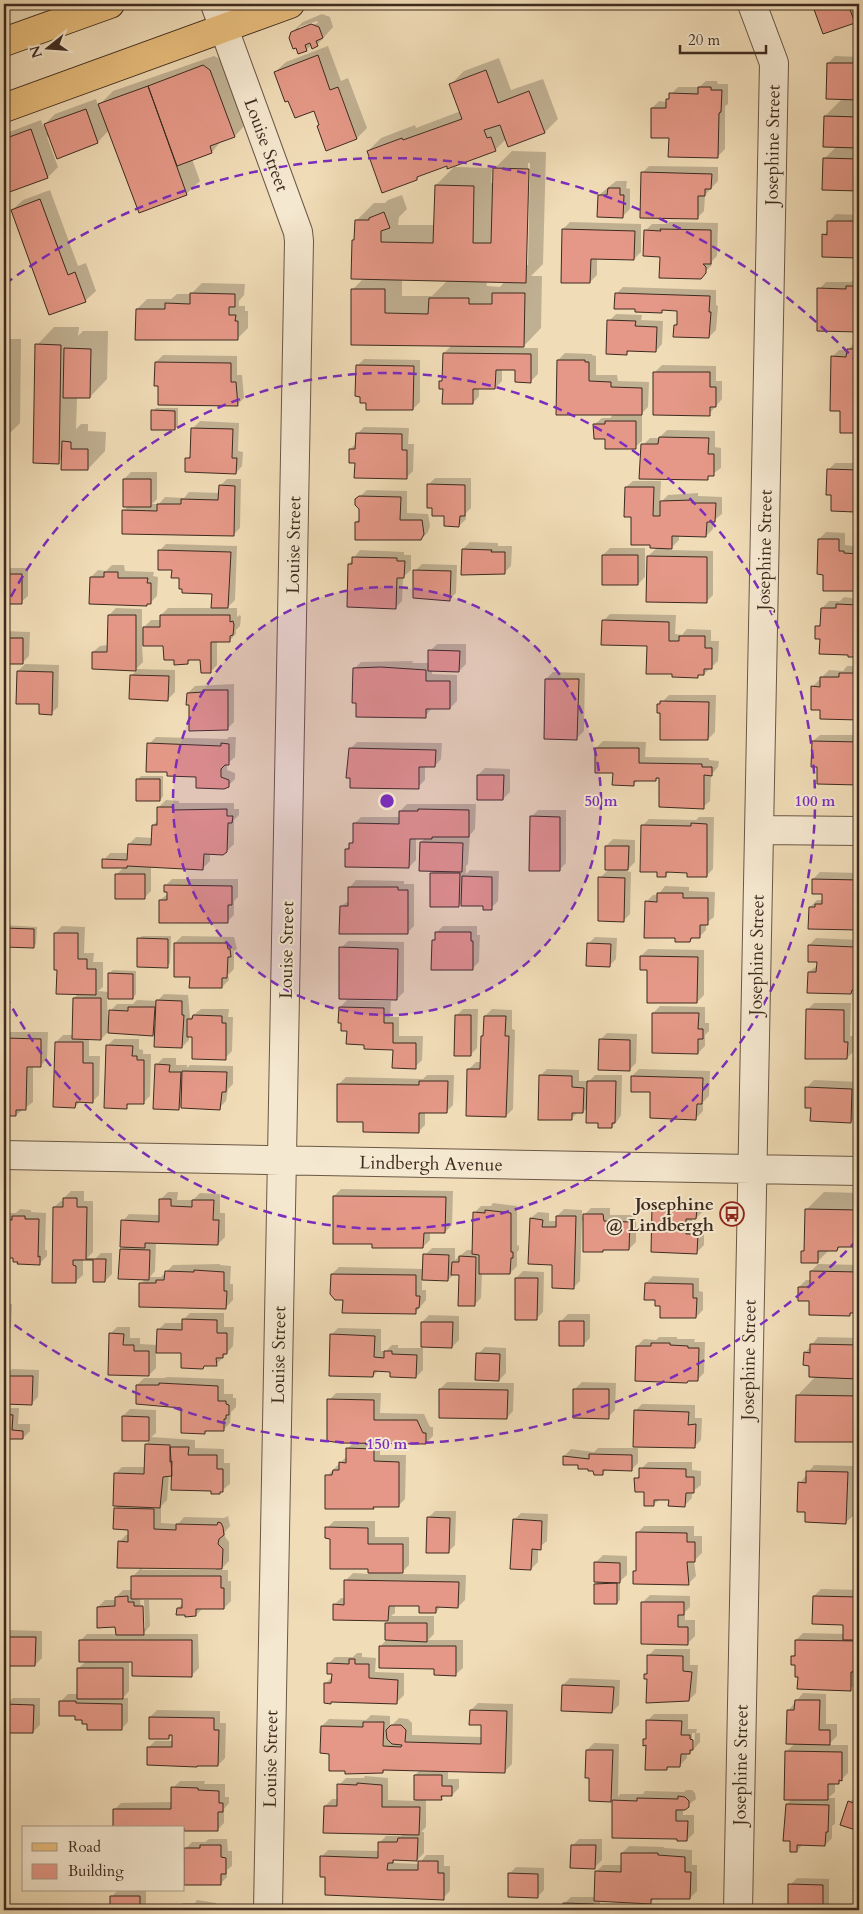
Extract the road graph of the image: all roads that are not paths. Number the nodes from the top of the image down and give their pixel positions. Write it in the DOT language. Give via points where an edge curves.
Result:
graph roads {
  1 [pos="110,4"];
  2 [pos="290,4"];
  3 [pos="752,4"];
  4 [pos="219,16"];
  5 [pos="4,42"];
  6 [pos="4,108"];
  7 [pos="760,830"];
  8 [pos="859,832"];
  9 [pos="4,1155"];
  10 [pos="283,1161"];
  11 [pos="753,1169"];
  12 [pos="859,1171"];
  13 [pos="268,1910"];
  14 [pos="738,1910"];
  1 -- 5 [label="main road"];
  2 -- 4 [label="main road"];
  3 -- 7 [label="street, Josephine Street" via="774,62"];
  4 -- 6 [label="main road"];
  4 -- 10 [label="street, Louise Street" via="299,241"];
  7 -- 8 [label="street"];
  7 -- 11 [label="street, Josephine Street"];
  9 -- 10 [label="street, Lindbergh Avenue"];
  10 -- 11 [label="street, Lindbergh Avenue"];
  10 -- 13 [label="street, Louise Street"];
  11 -- 12 [label="street, Lindbergh Avenue"];
  11 -- 14 [label="street, Josephine Street"];
}
